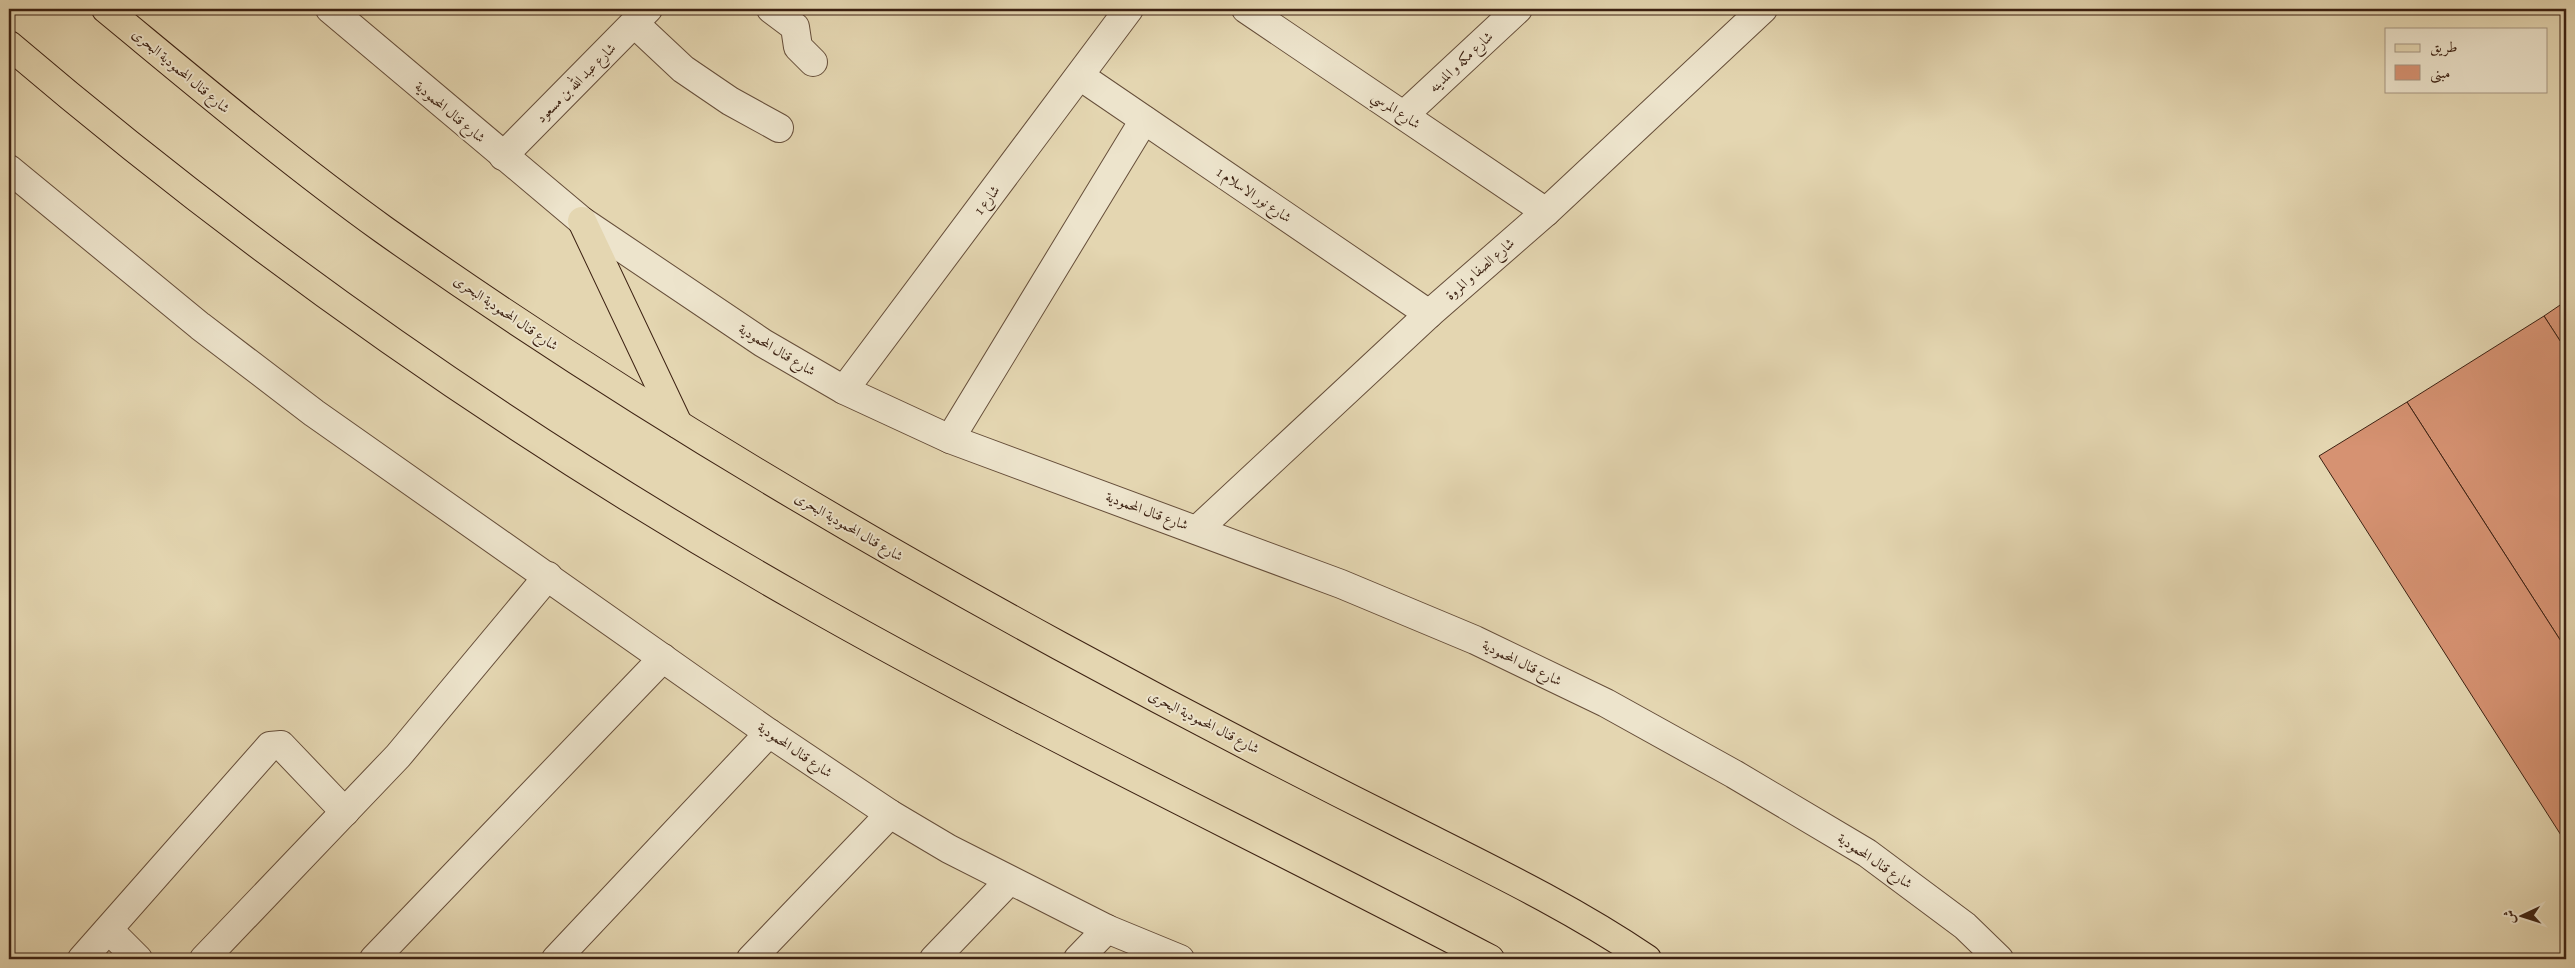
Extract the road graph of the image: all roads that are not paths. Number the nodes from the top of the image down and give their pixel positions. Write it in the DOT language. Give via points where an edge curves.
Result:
graph roads {
  1 [pos="106,9"];
  2 [pos="330,9"];
  3 [pos="771,9"];
  4 [pos="1129,9"];
  5 [pos="1518,9"];
  6 [pos="1763,9"];
  7 [pos="1258,12"];
  8 [pos="642,16"];
  9 [pos="9,45"];
  10 [pos="813,62"];
  11 [pos="1080,76"];
  12 [pos="1404,116"];
  13 [pos="1144,120"];
  14 [pos="779,128"];
  15 [pos="503,156"];
  16 [pos="9,168"];
  17 [pos="1546,212"];
  18 [pos="582,220"];
  19 [pos="1429,314"];
  20 [pos="844,390"];
  21 [pos="678,424"];
  22 [pos="950,439"];
  23 [pos="1197,530"];
  24 [pos="548,576"];
  25 [pos="663,658"];
  26 [pos="769,733"];
  27 [pos="345,812"];
  28 [pos="890,814"];
  29 [pos="1009,881"];
  30 [pos="1107,929"];
  31 [pos="108,930"];
  32 [pos="82,959"];
  33 [pos="138,959"];
  34 [pos="204,959"];
  35 [pos="374,959"];
  36 [pos="556,959"];
  37 [pos="751,959"];
  38 [pos="934,959"];
  39 [pos="1078,959"];
  40 [pos="1180,959"];
  41 [pos="1490,959"];
  42 [pos="1647,959"];
  43 [pos="1999,959"];
  1 -- 21 [label="main road, شارع قنال المحمودية البحرى" via="239,119 380,227 527,329"];
  2 -- 15 [label="street, شارع قنال المحمودية"];
  3 -- 10 [label="street" via="795,26 798,47"];
  4 -- 11 [label="street, شارع 1"];
  5 -- 12 [label="street, شارع مكه و المدينه"];
  6 -- 17 [label="street, شارع الصفا و المروة"];
  7 -- 12 [label="street, شارع المرسي"];
  8 -- 14 [label="street" via="683,69 730,101"];
  8 -- 15 [label="street, شارع عبد الله بن مسعود"];
  9 -- 41 [label="main road" via="300,276 536,439 670,522 797,598 926,669"];
  11 -- 13 [label="street, شارع نور الاسلام 1"];
  11 -- 20 [label="street, شارع 1"];
  12 -- 17 [label="street, شارع المرسي"];
  13 -- 19 [label="street, شارع نور الاسلام 1"];
  13 -- 22 [label="street"];
  15 -- 18 [label="street, شارع قنال المحمودية"];
  16 -- 24 [label="street, شارع قنال المحمودية" via="200,326 298,401"];
  17 -- 19 [label="street, شارع الصفا و المروة"];
  18 -- 20 [label="street, شارع قنال المحمودية" via="763,343"];
  18 -- 21 [label="main road"];
  19 -- 23 [label="street, شارع الصفا و المروة"];
  20 -- 22 [label="street, شارع قنال المحمودية"];
  21 -- 42 [label="main road, شارع قنال المحمودية البحرى" via="957,590 1158,699 1526,886"];
  22 -- 23 [label="street, شارع قنال المحمودية"];
  23 -- 43 [label="street, شارع قنال المحمودية" via="1341,584 1475,640 1606,704 1734,774 1867,853 1965,926"];
  24 -- 25 [label="street, شارع قنال المحمودية"];
  24 -- 27 [label="street" via="398,756"];
  25 -- 26 [label="street, شارع قنال المحمودية"];
  25 -- 35 [label="street"];
  26 -- 28 [label="street, شارع قنال المحمودية"];
  26 -- 36 [label="street"];
  27 -- 31 [label="street" via="281,745 270,746"];
  27 -- 34 [label="street"];
  28 -- 29 [label="street, شارع قنال المحمودية"];
  28 -- 37 [label="street"];
  29 -- 30 [label="street, شارع قنال المحمودية"];
  29 -- 38 [label="street"];
  30 -- 39 [label="street"];
  30 -- 40 [label="street, شارع قنال المحمودية"];
  31 -- 32 [label="street"];
  31 -- 33 [label="street"];
}
